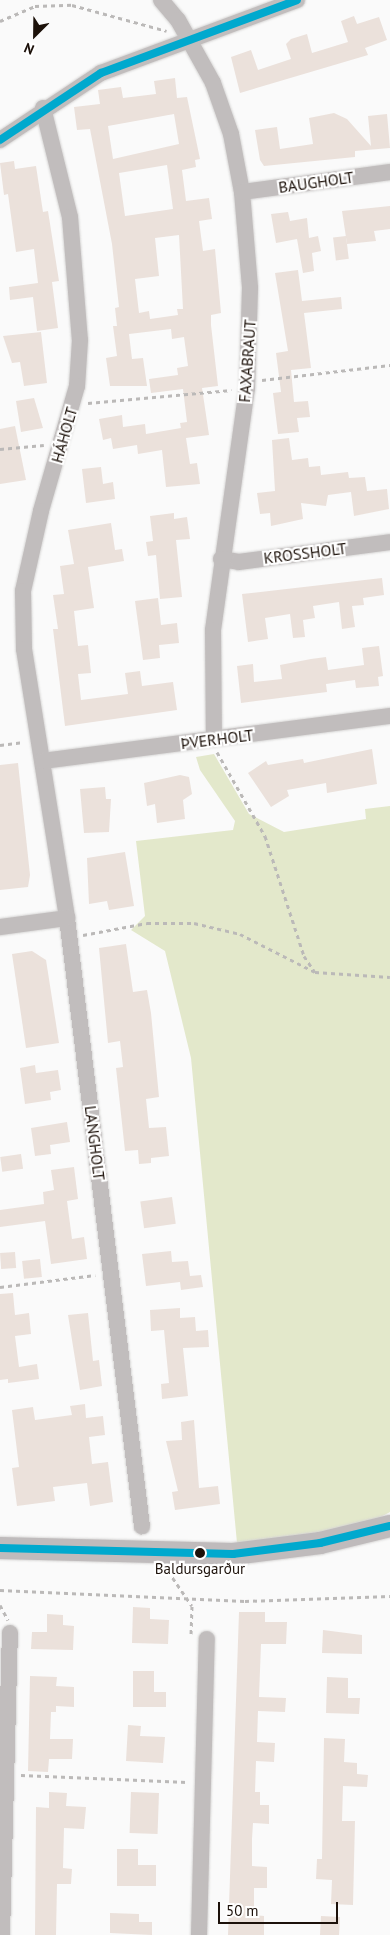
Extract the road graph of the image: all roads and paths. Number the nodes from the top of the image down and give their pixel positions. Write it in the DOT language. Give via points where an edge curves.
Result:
graph roads {
  1 [pos="161,0"];
  2 [pos="297,0"];
  3 [pos="0,20"];
  4 [pos="189,38"];
  5 [pos="43,108"];
  6 [pos="0,140"];
  7 [pos="390,172"];
  8 [pos="242,192"];
  9 [pos="390,365"];
  10 [pos="247,385"];
  11 [pos="73,405"];
  12 [pos="62,444"];
  13 [pos="0,449"];
  14 [pos="390,542"];
  15 [pos="220,558"];
  16 [pos="390,716"];
  17 [pos="214,739"];
  18 [pos="40,740"];
  19 [pos="0,745"];
  20 [pos="43,761"];
  21 [pos="67,918"];
  22 [pos="0,927"];
  23 [pos="70,938"];
  24 [pos="315,972"];
  25 [pos="390,977"];
  26 [pos="111,1273"];
  27 [pos="0,1287"];
  28 [pos="142,1526"];
  29 [pos="390,1526"];
  30 [pos="0,1548"];
  31 [pos="151,1551"];
  32 [pos="0,1590"];
  33 [pos="390,1596"];
  34 [pos="187,1598"];
  35 [pos="10,1633"];
  36 [pos="207,1639"];
  37 [pos="6,1774"];
  38 [pos="203,1783"];
  39 [pos="2,1935"];
  40 [pos="199,1935"];
  1 -- 4 [label="street, FAXABRAUT"];
  2 -- 4 [label="street"];
  3 -- 4 [label="path" via="35,6 72,6"];
  4 -- 5 [label="street" via="101,73"];
  4 -- 8 [label="street, FAXABRAUT" via="213,83 225,117"];
  5 -- 6 [label="street"];
  5 -- 11 [label="street, HÁHOLT" via="70,217 77,273 80,340"];
  7 -- 8 [label="street, BAUGHOLT"];
  8 -- 10 [label="street, FAXABRAUT" via="250,288"];
  9 -- 10 [label="path"];
  10 -- 11 [label="path"];
  10 -- 15 [label="street, FAXABRAUT"];
  11 -- 12 [label="street, HÁHOLT"];
  12 -- 13 [label="path"];
  12 -- 18 [label="street, HÁHOLT" via="40,511 24,592 24,649"];
  14 -- 15 [label="street, KROSSHOLT" via="239,562"];
  15 -- 17 [label="street, FAXABRAUT" via="213,630"];
  16 -- 17 [label="street, ÞVERHOLT"];
  17 -- 20 [label="street, ÞVERHOLT"];
  17 -- 24 [label="path" via="219,759 265,836 304,956"];
  18 -- 19 [label="path"];
  18 -- 20 [label="street, HÁHOLT"];
  20 -- 21 [label="street, LANGHOLT"];
  21 -- 22 [label="street"];
  21 -- 23 [label="street, LANGHOLT"];
  23 -- 24 [label="path" via="147,923 194,923 240,934"];
  23 -- 26 [label="street, LANGHOLT"];
  24 -- 25 [label="path"];
  26 -- 27 [label="path"];
  26 -- 28 [label="street, LANGHOLT"];
  29 -- 31 [label="street" via="320,1544 233,1554"];
  30 -- 31 [label="street"];
  31 -- 34 [label="path" via="153,1570 170,1571"];
  32 -- 34 [label="path"];
  33 -- 34 [label="path"];
  34 -- 36 [label="path" via="192,1606 191,1636"];
  35 -- 37 [label="street"];
  36 -- 38 [label="street"];
  37 -- 38 [label="path"];
  37 -- 39 [label="street"];
  38 -- 40 [label="street"];
}
